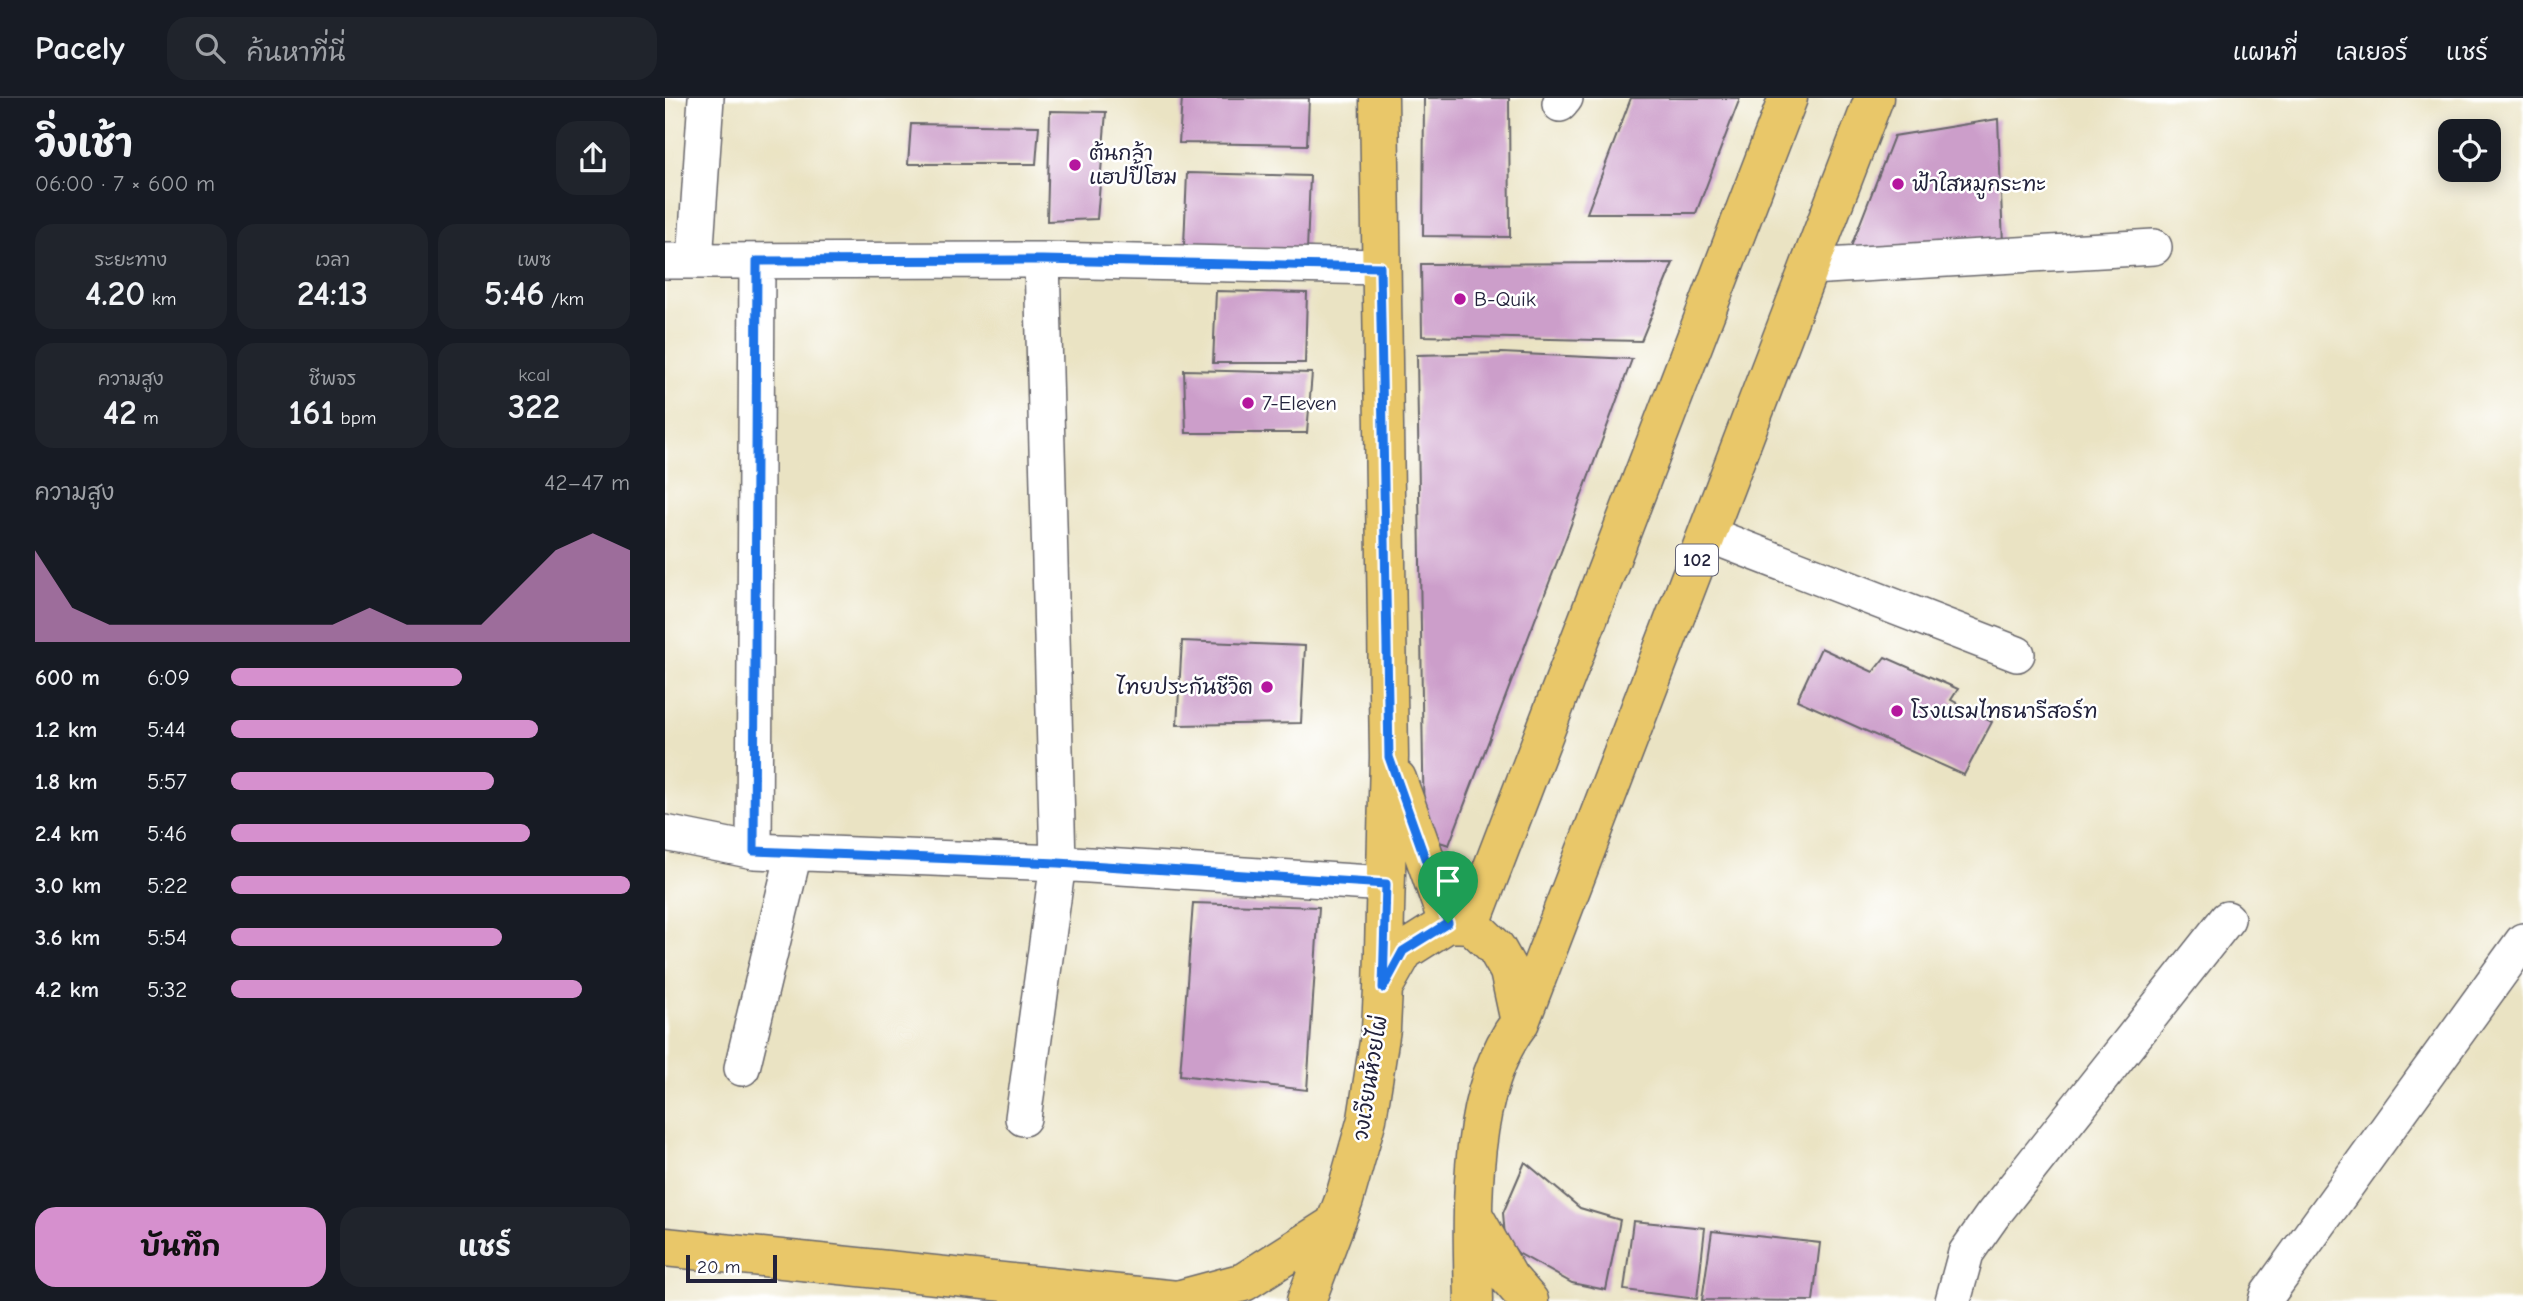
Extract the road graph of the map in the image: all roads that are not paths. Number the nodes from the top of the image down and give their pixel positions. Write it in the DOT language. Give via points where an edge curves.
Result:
graph roads {
  1 [pos="706,98"];
  2 [pos="1379,98"];
  3 [pos="1788,98"];
  4 [pos="1874,98"];
  5 [pos="2154,247"];
  6 [pos="1042,260"];
  7 [pos="680,261"];
  8 [pos="757,261"];
  9 [pos="1380,267"];
  10 [pos="1809,267"];
  11 [pos="1707,534"];
  12 [pos="2017,654"];
  13 [pos="1389,757"];
  14 [pos="665,833"];
  15 [pos="754,851"];
  16 [pos="794,853"];
  17 [pos="1058,863"];
  18 [pos="1386,884"];
  19 [pos="2227,919"];
  20 [pos="1459,923"];
  21 [pos="2523,941"];
  22 [pos="1383,988"];
  23 [pos="1520,1023"];
  24 [pos="743,1068"];
  25 [pos="1023,1118"];
  26 [pos="1472,1213"];
  27 [pos="1335,1224"];
  28 [pos="665,1247"];
  29 [pos="1306,1301"];
  30 [pos="1474,1301"];
  31 [pos="1529,1301"];
  32 [pos="1953,1301"];
  33 [pos="2266,1301"];
  1 -- 7 [label="street"];
  2 -- 9 [label="main road"];
  3 -- 20 [label="main road"];
  4 -- 10 [label="main road, 102"];
  5 -- 10 [label="street"];
  6 -- 8 [label="street"];
  6 -- 9 [label="street"];
  6 -- 17 [label="street"];
  7 -- 8 [label="street"];
  8 -- 15 [label="street"];
  9 -- 13 [label="main road"];
  10 -- 11 [label="main road, 102"];
  11 -- 12 [label="street"];
  11 -- 23 [label="main road, 102"];
  13 -- 18 [label="main road"];
  13 -- 20 [label="main road"];
  14 -- 15 [label="street"];
  15 -- 16 [label="street"];
  16 -- 17 [label="street"];
  16 -- 24 [label="street"];
  17 -- 18 [label="street"];
  17 -- 25 [label="street"];
  18 -- 22 [label="main road"];
  19 -- 32 [label="street" via="1992,1216 1966,1253"];
  20 -- 22 [label="main road, วงเวียนห้วยไผ่" via="1403,951"];
  20 -- 23 [label="main road" via="1496,948 1509,971"];
  21 -- 33 [label="street"];
  22 -- 27 [label="main road, วงเวียนห้วยไผ่" via="1367,1119"];
  23 -- 26 [label="main road" via="1506,1041 1482,1111"];
  26 -- 30 [label="main road"];
  26 -- 31 [label="main road" via="1509,1278"];
  27 -- 28 [label="main road" via="1244,1283 1177,1300"];
  27 -- 29 [label="main road, วงเวียนห้วยไผ่"];
}
